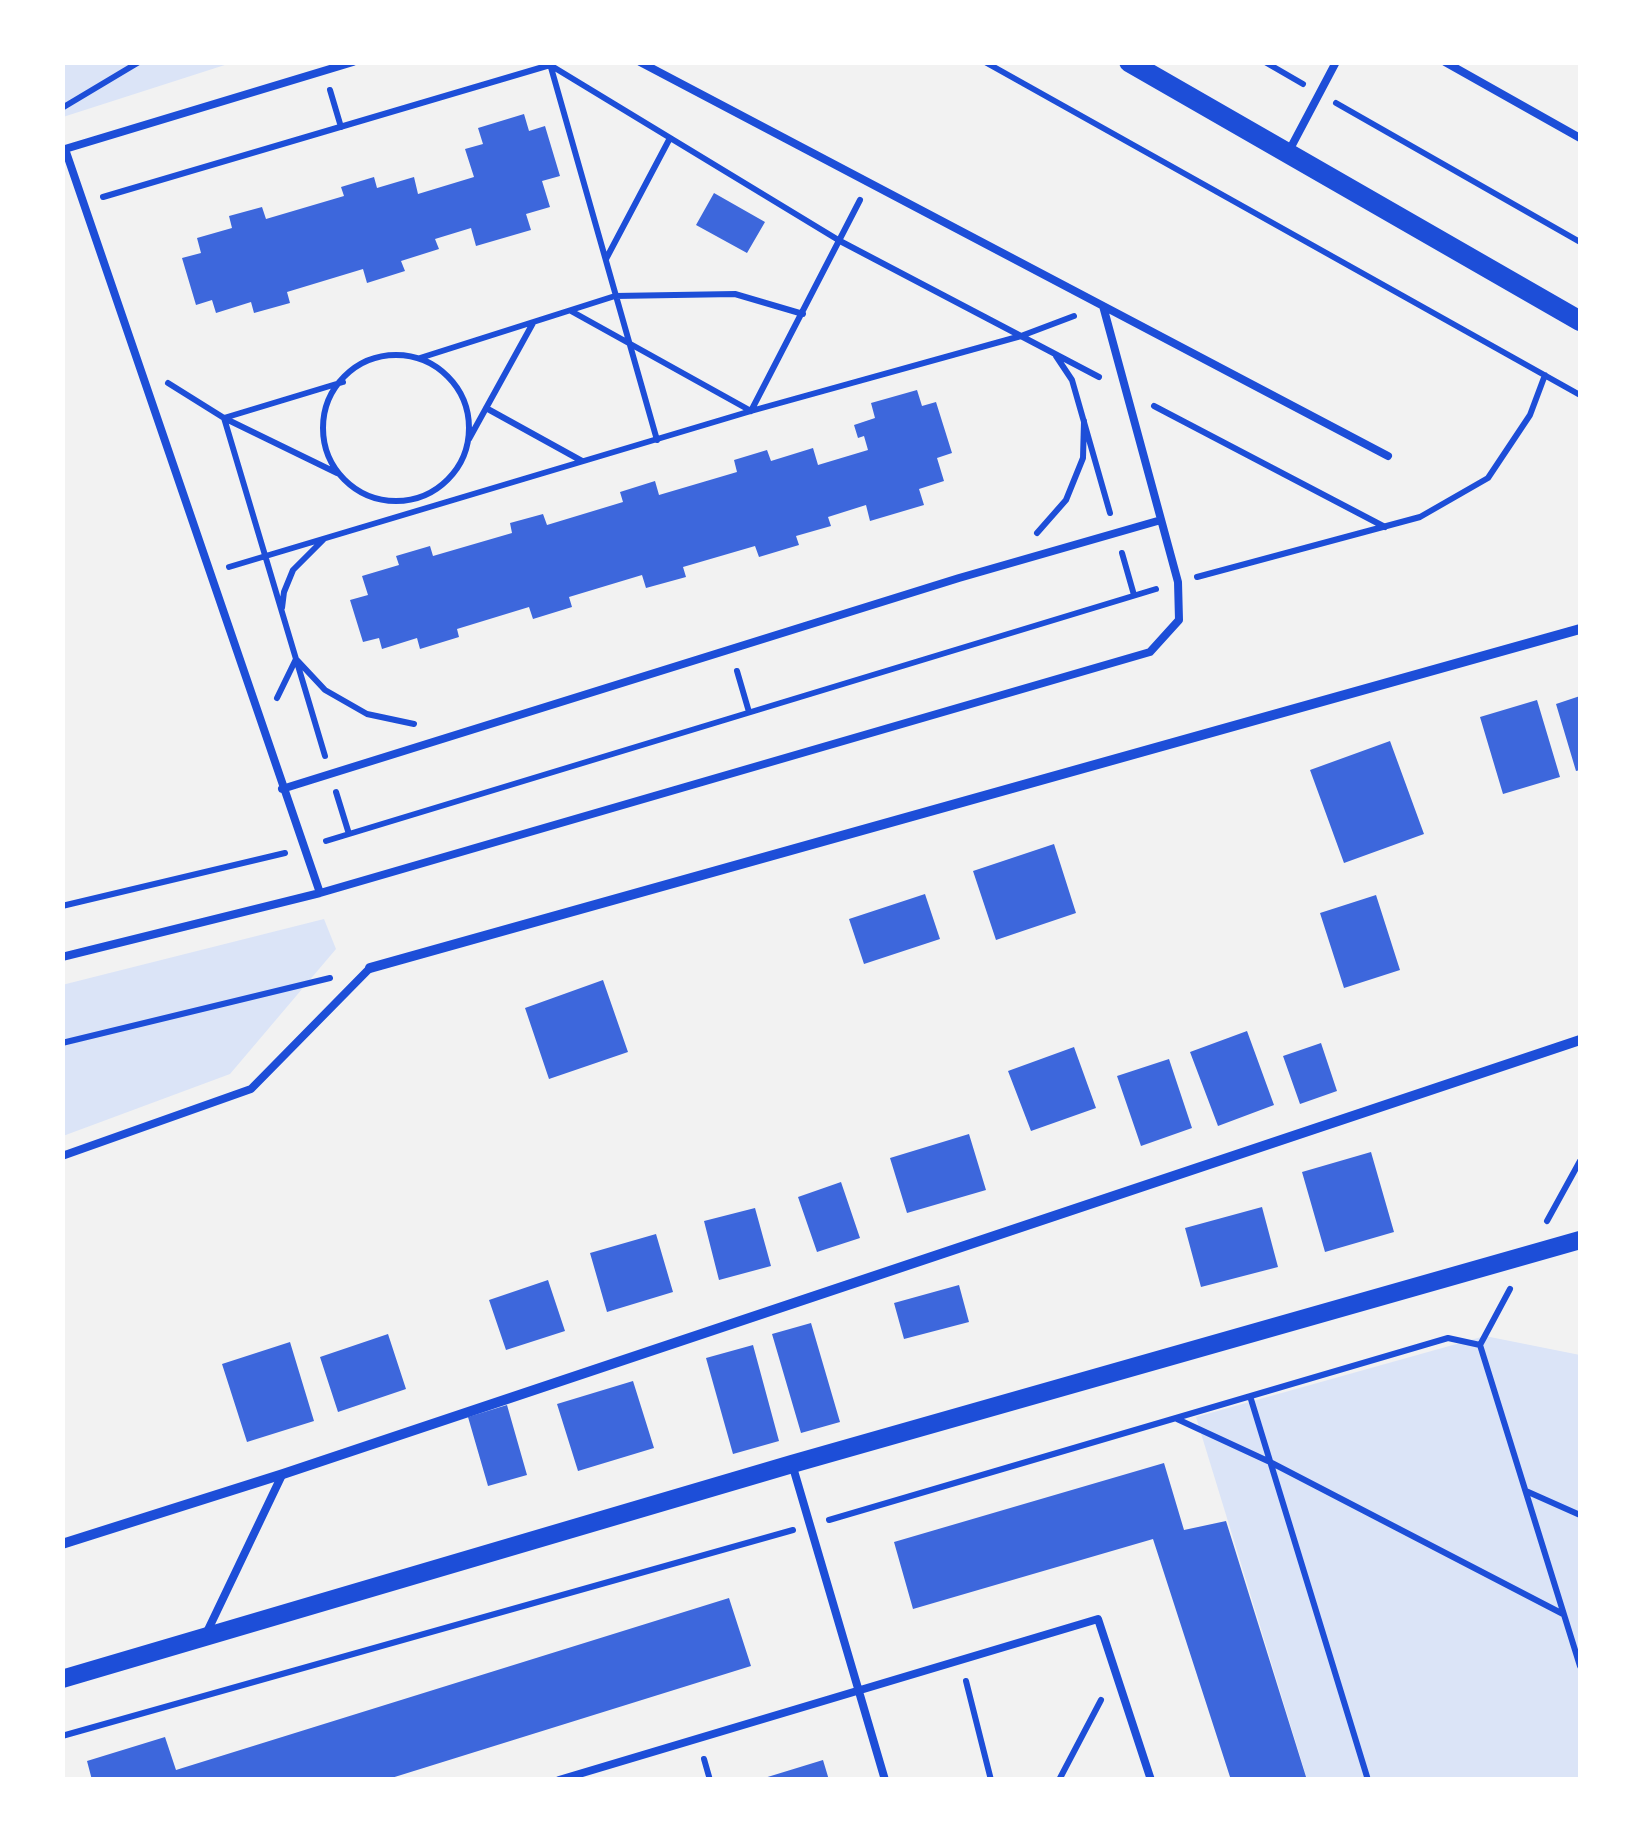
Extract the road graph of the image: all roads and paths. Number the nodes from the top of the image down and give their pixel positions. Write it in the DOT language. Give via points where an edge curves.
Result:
graph roads {
  1 [pos="139,62"];
  2 [pos="354,62"];
  3 [pos="640,62"];
  4 [pos="985,62"];
  5 [pos="1128,62"];
  6 [pos="1265,62"];
  7 [pos="1336,62"];
  8 [pos="1444,62"];
  9 [pos="550,64"];
  10 [pos="1320,94"];
  11 [pos="62,108"];
  12 [pos="670,138"];
  13 [pos="1580,138"];
  14 [pos="1288,153"];
  15 [pos="869,183"];
  16 [pos="83,203"];
  17 [pos="840,241"];
  18 [pos="1580,242"];
  19 [pos="606,260"];
  20 [pos="616,296"];
  21 [pos="1103,306"];
  22 [pos="571,311"];
  23 [pos="804,314"];
  24 [pos="1580,320"];
  25 [pos="534,322"];
  26 [pos="1021,336"];
  27 [pos="630,344"];
  28 [pos="1053,352"];
  29 [pos="419,358"];
  30 [pos="137,363"];
  31 [pos="1544,374"];
  32 [pos="343,382"];
  33 [pos="1126,392"];
  34 [pos="1580,394"];
  35 [pos="486,408"];
  36 [pos="751,411"];
  37 [pos="224,418"];
  38 [pos="657,440"];
  39 [pos="468,441"];
  40 [pos="329,456"];
  41 [pos="1388,456"];
  42 [pos="315,462"];
  43 [pos="584,462"];
  44 [pos="340,474"];
  45 [pos="415,499"];
  46 [pos="419,510"];
  47 [pos="1162,520"];
  48 [pos="1385,526"];
  49 [pos="1116,534"];
  50 [pos="324,539"];
  51 [pos="265,556"];
  52 [pos="208,574"];
  53 [pos="1178,582"];
  54 [pos="1134,595"];
  55 [pos="282,612"];
  56 [pos="1580,629"];
  57 [pos="296,658"];
  58 [pos="423,726"];
  59 [pos="330,774"];
  60 [pos="282,789"];
  61 [pos="349,834"];
  62 [pos="303,849"];
  63 [pos="320,893"];
  64 [pos="62,906"];
  65 [pos="62,958"];
  66 [pos="370,968"];
  67 [pos="62,1043"];
  68 [pos="1580,1044"];
  69 [pos="62,1156"];
  70 [pos="1580,1240"];
  71 [pos="1250,1396"];
  72 [pos="1176,1418"];
  73 [pos="1270,1462"];
  74 [pos="792,1464"];
  75 [pos="283,1474"];
  76 [pos="1525,1490"];
  77 [pos="1580,1514"];
  78 [pos="810,1526"];
  79 [pos="62,1544"];
  80 [pos="1564,1615"];
  81 [pos="204,1638"];
  82 [pos="961,1660"];
  83 [pos="1580,1666"];
  84 [pos="1116,1672"];
  85 [pos="62,1679"];
  86 [pos="858,1691"];
  87 [pos="62,1736"];
  88 [pos="559,1780"];
  89 [pos="884,1780"];
  90 [pos="991,1780"];
  91 [pos="1059,1780"];
  92 [pos="1151,1780"];
  93 [pos="1368,1780"];
  1 -- 11 [label="path"];
  2 -- 16 [label="lane" via="64,149"];
  3 -- 15 [label="lane"];
  4 -- 31 [label="path"];
  5 -- 14 [label="main road"];
  6 -- 10 [label="path"];
  7 -- 10 [label="lane"];
  8 -- 13 [label="lane"];
  9 -- 12 [label="path"];
  9 -- 16 [label="path"];
  9 -- 19 [label="path"];
  10 -- 14 [label="lane"];
  10 -- 18 [label="path"];
  12 -- 17 [label="path"];
  12 -- 19 [label="path"];
  14 -- 24 [label="main road"];
  15 -- 17 [label="path"];
  15 -- 21 [label="lane"];
  16 -- 30 [label="lane"];
  17 -- 23 [label="path"];
  17 -- 26 [label="path"];
  19 -- 20 [label="path"];
  20 -- 22 [label="path"];
  20 -- 23 [label="path" via="735,294"];
  20 -- 27 [label="path"];
  21 -- 26 [label="path"];
  21 -- 33 [label="lane"];
  21 -- 41 [label="lane"];
  22 -- 25 [label="path"];
  22 -- 27 [label="path"];
  23 -- 36 [label="path"];
  25 -- 29 [label="path"];
  25 -- 35 [label="path"];
  26 -- 28 [label="path"];
  26 -- 36 [label="path"];
  27 -- 36 [label="path"];
  27 -- 38 [label="path"];
  28 -- 33 [label="path"];
  28 -- 49 [label="path" via="1072,380"];
  29 -- 32 [label="path" via="378,356"];
  29 -- 39 [label="path" via="438,368 464,400"];
  30 -- 37 [label="path"];
  30 -- 52 [label="lane"];
  31 -- 34 [label="path"];
  31 -- 48 [label="path" via="1530,414 1488,478 1420,517"];
  32 -- 37 [label="path"];
  32 -- 40 [label="path" via="324,416"];
  33 -- 47 [label="lane"];
  33 -- 48 [label="path"];
  35 -- 39 [label="path"];
  35 -- 43 [label="path"];
  36 -- 38 [label="path"];
  37 -- 42 [label="path"];
  37 -- 51 [label="path"];
  38 -- 43 [label="path"];
  39 -- 45 [label="path" via="450,478"];
  40 -- 42 [label="path"];
  40 -- 44 [label="path"];
  42 -- 44 [label="path"];
  43 -- 46 [label="path"];
  44 -- 45 [label="path" via="374,498"];
  45 -- 46 [label="path"];
  46 -- 50 [label="path"];
  47 -- 49 [label="lane"];
  47 -- 53 [label="lane"];
  48 -- 53 [label="path"];
  49 -- 54 [label="path"];
  49 -- 59 [label="lane"];
  50 -- 51 [label="path"];
  50 -- 55 [label="path" via="293,570"];
  51 -- 52 [label="path"];
  51 -- 55 [label="path"];
  52 -- 60 [label="lane"];
  53 -- 54 [label="path"];
  53 -- 63 [label="lane" via="1179,620 1150,652"];
  54 -- 61 [label="path"];
  55 -- 57 [label="path"];
  56 -- 66 [label="street"];
  57 -- 58 [label="path" via="325,690 367,714"];
  57 -- 59 [label="path"];
  59 -- 60 [label="lane"];
  59 -- 61 [label="path"];
  60 -- 62 [label="lane"];
  61 -- 62 [label="path"];
  62 -- 63 [label="lane"];
  62 -- 64 [label="path"];
  63 -- 65 [label="lane"];
  66 -- 67 [label="path"];
  66 -- 69 [label="lane" via="252,1089"];
  68 -- 75 [label="street"];
  70 -- 74 [label="street"];
  71 -- 72 [label="path"];
  71 -- 73 [label="path"];
  71 -- 76 [label="path" via="1448,1338 1480,1346"];
  72 -- 73 [label="path"];
  72 -- 78 [label="path"];
  73 -- 80 [label="path"];
  73 -- 93 [label="path"];
  74 -- 78 [label="lane"];
  74 -- 81 [label="street"];
  75 -- 79 [label="street"];
  75 -- 81 [label="lane"];
  76 -- 77 [label="path"];
  76 -- 80 [label="path"];
  78 -- 86 [label="lane"];
  78 -- 87 [label="path"];
  80 -- 83 [label="path"];
  81 -- 85 [label="street"];
  82 -- 84 [label="lane" via="1098,1619"];
  82 -- 86 [label="lane"];
  82 -- 90 [label="path"];
  84 -- 91 [label="path"];
  84 -- 92 [label="lane"];
  86 -- 88 [label="lane"];
  86 -- 89 [label="lane"];
}
